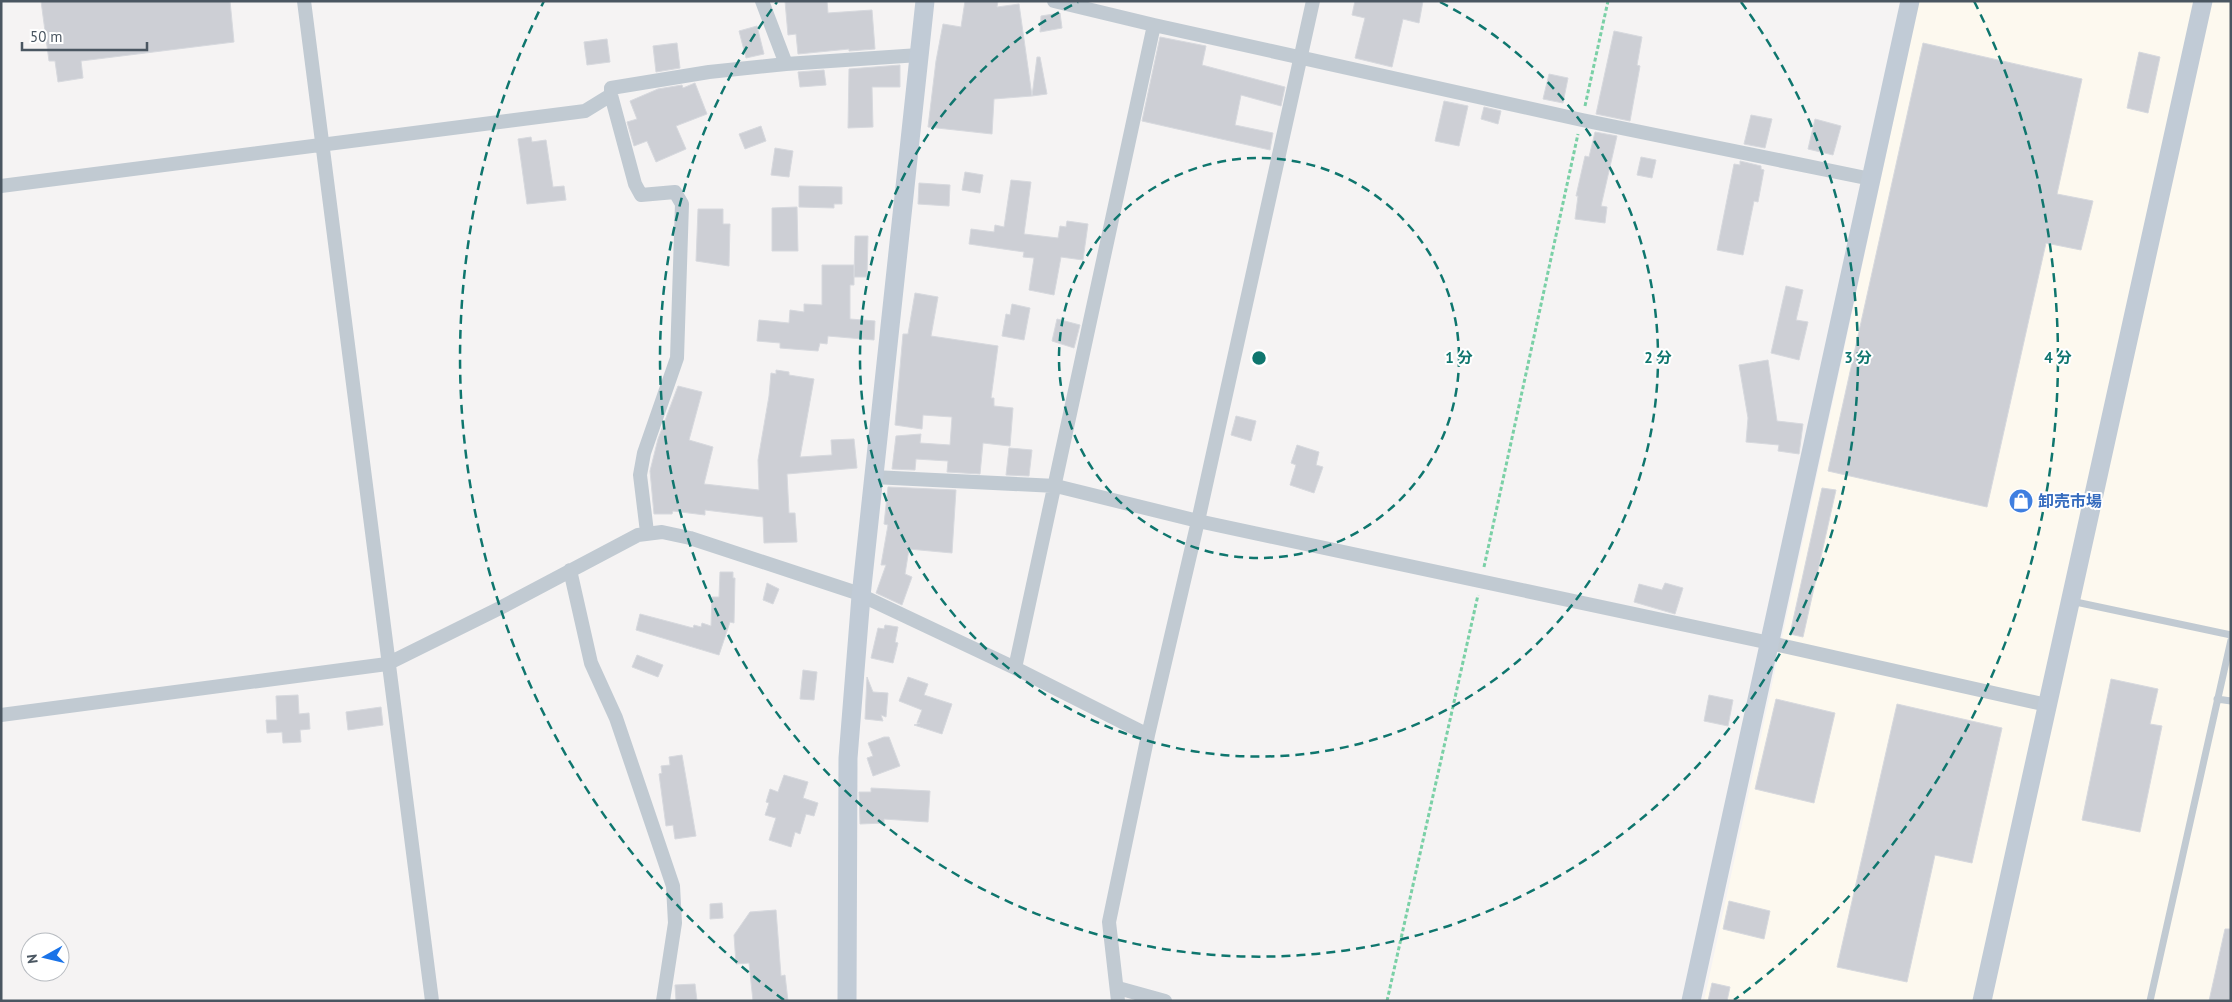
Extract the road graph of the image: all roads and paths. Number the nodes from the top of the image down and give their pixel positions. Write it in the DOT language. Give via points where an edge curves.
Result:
graph roads {
  1 [pos="304,1"];
  2 [pos="762,1"];
  3 [pos="925,1"];
  4 [pos="1054,1"];
  5 [pos="1313,1"];
  6 [pos="1608,1"];
  7 [pos="1910,1"];
  8 [pos="2203,1"];
  9 [pos="1154,25"];
  10 [pos="918,55"];
  11 [pos="1301,56"];
  12 [pos="786,64"];
  13 [pos="610,95"];
  14 [pos="1582,120"];
  15 [pos="322,144"];
  16 [pos="1871,179"];
  17 [pos="1,186"];
  18 [pos="873,478"];
  19 [pos="1056,486"];
  20 [pos="1198,521"];
  21 [pos="647,532"];
  22 [pos="570,570"];
  23 [pos="1481,580"];
  24 [pos="861,596"];
  25 [pos="2070,601"];
  26 [pos="2231,635"];
  27 [pos="2231,640"];
  28 [pos="1770,643"];
  29 [pos="388,664"];
  30 [pos="1015,668"];
  31 [pos="2218,698"];
  32 [pos="2231,702"];
  33 [pos="2047,705"];
  34 [pos="1,715"];
  35 [pos="1148,736"];
  36 [pos="1118,994"];
  37 [pos="432,1001"];
  38 [pos="663,1001"];
  39 [pos="847,1001"];
  40 [pos="1165,1001"];
  41 [pos="1387,1001"];
  42 [pos="1691,1001"];
  43 [pos="1982,1001"];
  44 [pos="2150,1001"];
  1 -- 15 [label="street"];
  2 -- 12 [label="street"];
  3 -- 10 [label="street"];
  4 -- 9 [label="street"];
  5 -- 11 [label="street"];
  6 -- 14 [label="path"];
  7 -- 16 [label="street"];
  8 -- 25 [label="street"];
  9 -- 11 [label="street"];
  9 -- 19 [label="street"];
  10 -- 12 [label="street"];
  10 -- 18 [label="street"];
  11 -- 14 [label="street"];
  11 -- 20 [label="street"];
  12 -- 13 [label="street" via="709,72 611,88"];
  13 -- 15 [label="street" via="584,111"];
  13 -- 21 [label="street" via="641,195 675,192 682,204 677,358 644,454 640,475"];
  14 -- 16 [label="street"];
  14 -- 23 [label="path"];
  15 -- 17 [label="street"];
  15 -- 29 [label="street"];
  16 -- 28 [label="street"];
  18 -- 19 [label="street"];
  18 -- 24 [label="street"];
  19 -- 20 [label="street"];
  19 -- 30 [label="street"];
  20 -- 23 [label="street"];
  20 -- 35 [label="street"];
  21 -- 22 [label="street"];
  21 -- 24 [label="street" via="690,538"];
  22 -- 29 [label="street"];
  22 -- 38 [label="street" via="591,664 616,718 673,886 675,923"];
  23 -- 28 [label="street"];
  23 -- 41 [label="path"];
  24 -- 30 [label="street"];
  24 -- 39 [label="street" via="848,758"];
  25 -- 26 [label="lane"];
  25 -- 33 [label="street"];
  27 -- 31 [label="lane"];
  28 -- 33 [label="street"];
  28 -- 42 [label="street"];
  29 -- 34 [label="street"];
  29 -- 37 [label="street"];
  30 -- 35 [label="street"];
  31 -- 32 [label="lane"];
  31 -- 44 [label="lane"];
  33 -- 43 [label="street"];
  35 -- 36 [label="street" via="1109,922"];
  36 -- 40 [label="street"];
}
